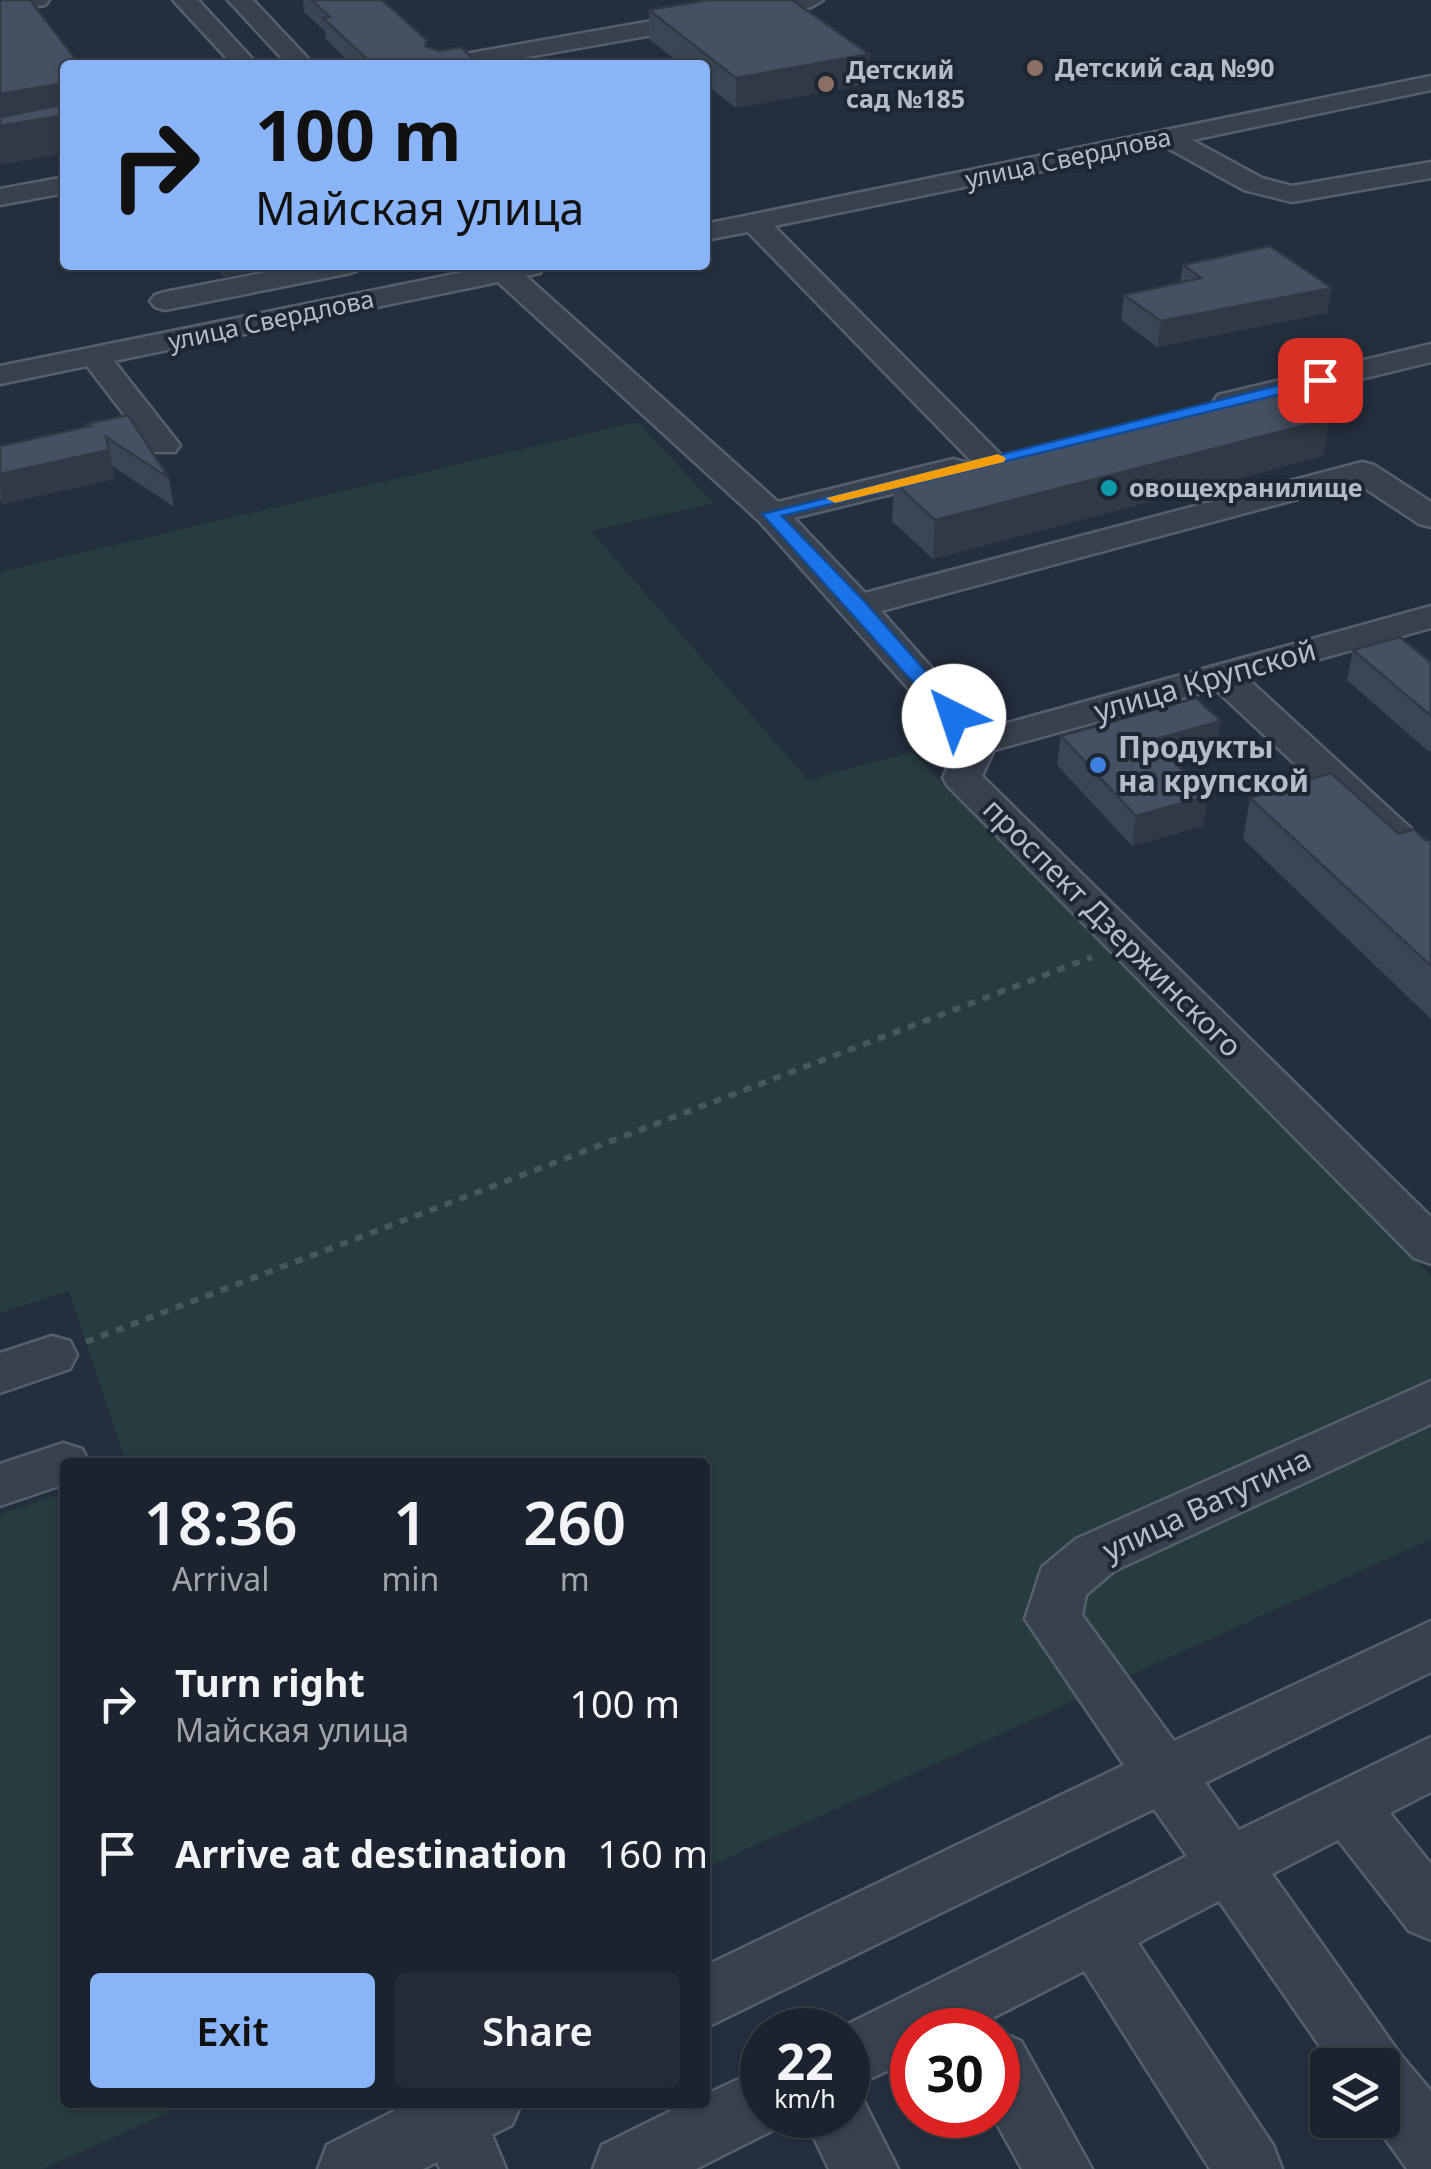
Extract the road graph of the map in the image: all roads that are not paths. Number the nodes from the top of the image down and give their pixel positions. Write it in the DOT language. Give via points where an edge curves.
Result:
graph roads {
  1 [pos="36,0"];
  2 [pos="185,0"];
  3 [pos="240,0"];
  4 [pos="812,0"];
  5 [pos="0,6"];
  6 [pos="241,60"];
  7 [pos="297,60"];
  8 [pos="470,60"];
  9 [pos="1431,82"];
  10 [pos="1167,138"];
  11 [pos="1431,170"];
  12 [pos="60,186"];
  13 [pos="0,196"];
  14 [pos="754,222"];
  15 [pos="710,231"];
  16 [pos="321,270"];
  17 [pos="495,270"];
  18 [pos="501,270"];
  19 [pos="165,301"];
  20 [pos="1431,353"];
  21 [pos="95,356"];
  22 [pos="0,375"];
  23 [pos="1200,409"];
  24 [pos="164,445"];
  25 [pos="1028,451"];
  26 [pos="989,460"];
  27 [pos="770,514"];
  28 [pos="1431,516"];
  29 [pos="858,606"];
  30 [pos="1431,616"];
  31 [pos="1224,677"];
  32 [pos="978,744"];
  33 [pos="1431,869"];
  34 [pos="1431,1246"];
  35 [pos="52,1355"];
  36 [pos="0,1373"];
  37 [pos="1431,1401"];
  38 [pos="60,1465"];
  39 [pos="0,1485"];
  40 [pos="1431,1645"];
  41 [pos="1431,1763"];
  42 [pos="1164,1776"];
  43 [pos="1348,1806"];
  44 [pos="1230,1867"];
  45 [pos="1431,1912"];
  46 [pos="1096,1934"];
  47 [pos="710,1996"];
  48 [pos="982,2008"];
  49 [pos="1360,2048"];
  50 [pos="1020,2101"];
  51 [pos="1400,2104"];
  52 [pos="740,2113"];
  53 [pos="465,2124"];
  54 [pos="848,2138"];
  55 [pos="1431,2146"];
  56 [pos="652,2163"];
  57 [pos="351,2169"];
  58 [pos="865,2169"];
  59 [pos="1059,2169"];
  60 [pos="1249,2169"];
  1 -- 5 [label="street"];
  2 -- 6 [label="street"];
  3 -- 7 [label="street"];
  4 -- 8 [label="street"];
  9 -- 10 [label="street, улица Свердлова"];
  10 -- 11 [label="street" via="1253,184 1292,194"];
  10 -- 14 [label="street, улица Свердлова"];
  12 -- 13 [label="street"];
  14 -- 15 [label="street, улица Свердлова"];
  14 -- 26 [label="street"];
  16 -- 19 [label="street"];
  17 -- 21 [label="street, улица Свердлова"];
  18 -- 27 [label="street"];
  20 -- 23 [label="street"];
  21 -- 22 [label="street, улица Свердлова"];
  21 -- 24 [label="street"];
  25 -- 26 [label="street"];
  26 -- 27 [label="street"];
  27 -- 29 [label="street"];
  28 -- 29 [label="street" via="1362,472"];
  29 -- 32 [label="street"];
  30 -- 31 [label="street, улица Крупской"];
  31 -- 32 [label="street, улица Крупской"];
  31 -- 33 [label="street"];
  32 -- 34 [label="street, проспект Дзержинского" via="962,778"];
  35 -- 36 [label="street"];
  37 -- 42 [label="street, улица Ватутина" via="1095,1555 1061,1583 1053,1619"];
  38 -- 39 [label="street"];
  40 -- 42 [label="street"];
  41 -- 43 [label="street"];
  42 -- 44 [label="street, улица Ватутина"];
  42 -- 47 [label="street"];
  43 -- 44 [label="street"];
  43 -- 45 [label="street"];
  44 -- 46 [label="street"];
  44 -- 49 [label="street, улица Ватутина"];
  46 -- 48 [label="street"];
  46 -- 60 [label="street"];
  50 -- 59 [label="street"];
  51 -- 55 [label="street"];
  52 -- 56 [label="street"];
  53 -- 57 [label="street"];
  54 -- 58 [label="street"];
}
